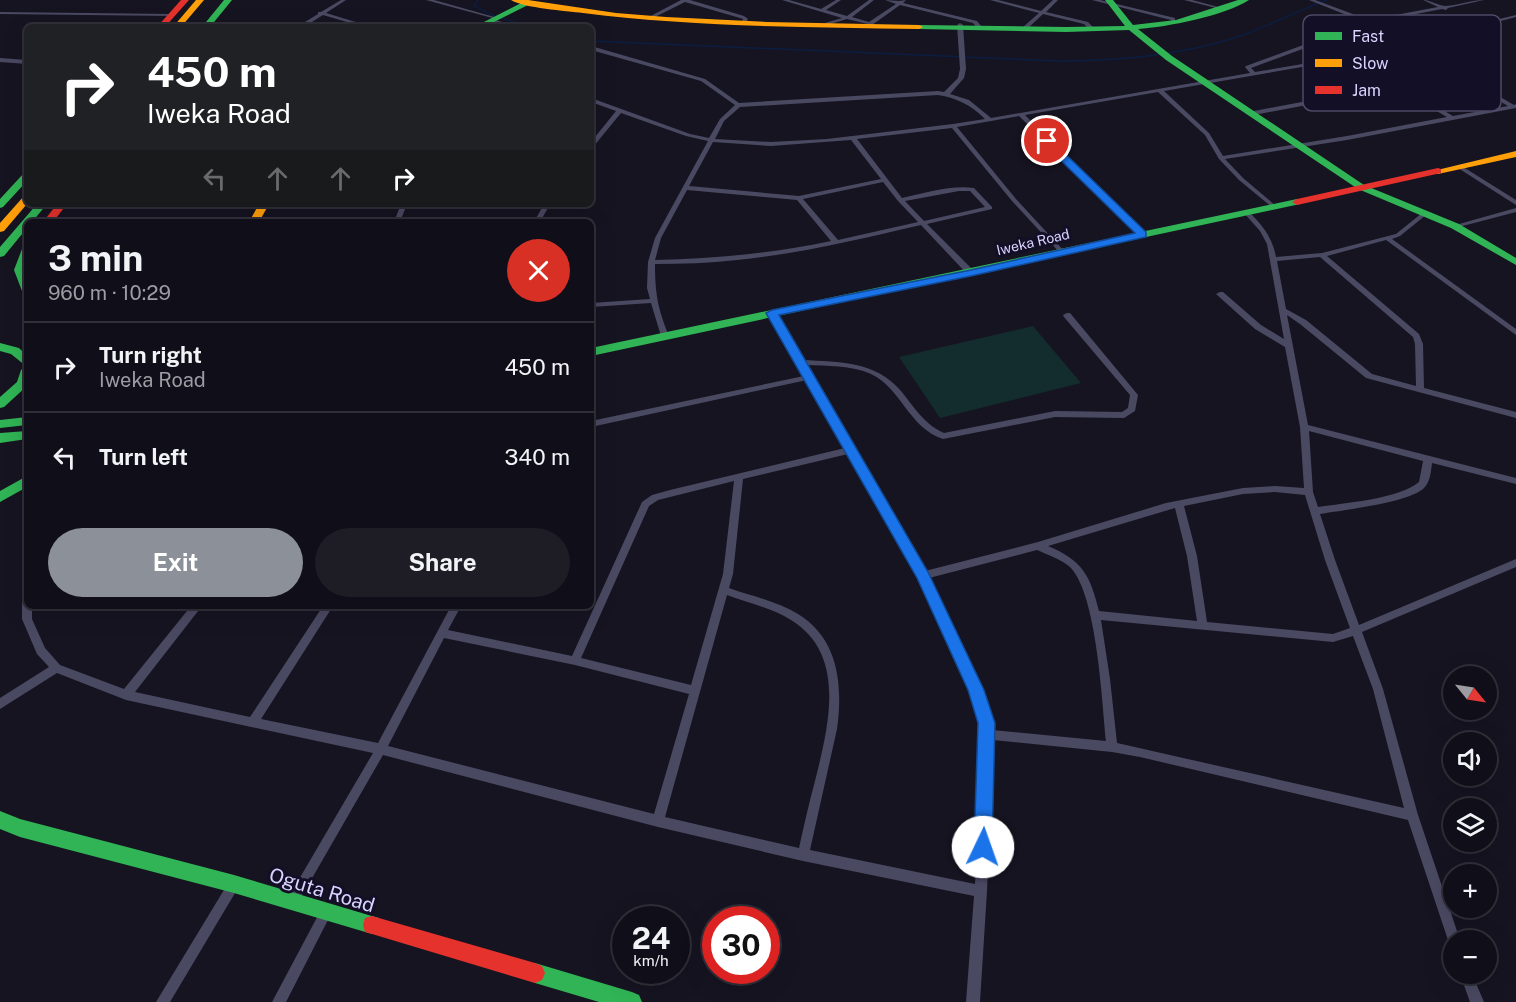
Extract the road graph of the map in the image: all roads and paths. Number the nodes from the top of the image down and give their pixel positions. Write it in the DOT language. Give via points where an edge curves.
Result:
graph roads {
  1 [pos="185,0"];
  2 [pos="200,0"];
  3 [pos="214,0"];
  4 [pos="228,0"];
  5 [pos="344,0"];
  6 [pos="428,0"];
  7 [pos="685,0"];
  8 [pos="784,0"];
  9 [pos="838,0"];
  10 [pos="872,0"];
  11 [pos="887,0"];
  12 [pos="992,0"];
  13 [pos="1056,0"];
  14 [pos="1094,0"];
  15 [pos="1186,0"];
  16 [pos="1245,0"];
  17 [pos="1311,0"];
  18 [pos="1425,0"];
  19 [pos="1482,0"];
  20 [pos="526,1"];
  21 [pos="902,2"];
  22 [pos="1109,2"];
  23 [pos="1220,8"];
  24 [pos="1446,9"];
  25 [pos="823,10"];
  26 [pos="1041,12"];
  27 [pos="0,13"];
  28 [pos="320,13"];
  29 [pos="1350,15"];
  30 [pos="1410,15"];
  31 [pos="1516,16"];
  32 [pos="849,17"];
  33 [pos="493,19"];
  34 [pos="647,19"];
  35 [pos="1501,19"];
  36 [pos="175,21"];
  37 [pos="743,23"];
  38 [pos="1173,23"];
  39 [pos="194,24"];
  40 [pos="208,24"];
  41 [pos="304,24"];
  42 [pos="358,24"];
  43 [pos="484,24"];
  44 [pos="507,24"];
  45 [pos="827,24"];
  46 [pos="870,24"];
  47 [pos="960,26"];
  48 [pos="980,27"];
  49 [pos="1025,28"];
  50 [pos="1132,28"];
  51 [pos="1092,29"];
  52 [pos="1303,47"];
  53 [pos="594,49"];
  54 [pos="0,60"];
  55 [pos="24,62"];
  56 [pos="1303,66"];
  57 [pos="1254,74"];
  58 [pos="1206,83"];
  59 [pos="1159,90"];
  60 [pos="946,94"];
  61 [pos="1501,99"];
  62 [pos="594,101"];
  63 [pos="1303,103"];
  64 [pos="738,105"];
  65 [pos="1515,107"];
  66 [pos="620,110"];
  67 [pos="1440,111"];
  68 [pos="1492,111"];
  69 [pos="1254,112"];
  70 [pos="1020,114"];
  71 [pos="1452,118"];
  72 [pos="990,120"];
  73 [pos="953,126"];
  74 [pos="853,138"];
  75 [pos="710,140"];
  76 [pos="594,142"];
  77 [pos="1302,146"];
  78 [pos="1516,154"];
  79 [pos="1221,158"];
  80 [pos="1460,167"];
  81 [pos="24,178"];
  82 [pos="885,180"];
  83 [pos="1360,187"];
  84 [pos="686,188"];
  85 [pos="799,198"];
  86 [pos="900,200"];
  87 [pos="24,201"];
  88 [pos="1516,203"];
  89 [pos="0,205"];
  90 [pos="39,207"];
  91 [pos="60,207"];
  92 [pos="1274,207"];
  93 [pos="1516,210"];
  94 [pos="1246,213"];
  95 [pos="1424,214"];
  96 [pos="29,219"];
  97 [pos="50,219"];
  98 [pos="923,222"];
  99 [pos="24,225"];
  100 [pos="1455,226"];
  101 [pos="0,229"];
  102 [pos="1142,235"];
  103 [pos="1387,238"];
  104 [pos="835,242"];
  105 [pos="1062,252"];
  106 [pos="0,254"];
  107 [pos="24,254"];
  108 [pos="1322,255"];
  109 [pos="1274,259"];
  110 [pos="651,262"];
  111 [pos="1516,262"];
  112 [pos="971,273"];
  113 [pos="24,285"];
  114 [pos="1220,294"];
  115 [pos="654,302"];
  116 [pos="594,305"];
  117 [pos="1284,311"];
  118 [pos="772,313"];
  119 [pos="1066,315"];
  120 [pos="1516,333"];
  121 [pos="665,336"];
  122 [pos="1290,346"];
  123 [pos="0,347"];
  124 [pos="594,351"];
  125 [pos="24,360"];
  126 [pos="801,362"];
  127 [pos="810,377"];
  128 [pos="24,378"];
  129 [pos="1420,390"];
  130 [pos="0,404"];
  131 [pos="1516,415"];
  132 [pos="24,421"];
  133 [pos="594,423"];
  134 [pos="0,424"];
  135 [pos="1305,426"];
  136 [pos="24,435"];
  137 [pos="0,438"];
  138 [pos="851,450"];
  139 [pos="1428,459"];
  140 [pos="739,477"];
  141 [pos="1516,481"];
  142 [pos="24,483"];
  143 [pos="1309,492"];
  144 [pos="0,497"];
  145 [pos="1179,504"];
  146 [pos="1315,511"];
  147 [pos="1038,546"];
  148 [pos="1516,563"];
  149 [pos="923,576"];
  150 [pos="724,590"];
  151 [pos="27,609"];
  152 [pos="195,609"];
  153 [pos="326,609"];
  154 [pos="454,609"];
  155 [pos="1096,615"];
  156 [pos="1203,625"];
  157 [pos="1355,630"];
  158 [pos="442,633"];
  159 [pos="575,661"];
  160 [pos="56,668"];
  161 [pos="696,691"];
  162 [pos="126,695"];
  163 [pos="0,704"];
  164 [pos="253,722"];
  165 [pos="987,734"];
  166 [pos="1112,747"];
  167 [pos="380,749"];
  168 [pos="1412,815"];
  169 [pos="0,820"];
  170 [pos="658,821"];
  171 [pos="803,855"];
  172 [pos="234,884"];
  173 [pos="981,891"];
  174 [pos="292,902"];
  175 [pos="326,912"];
  176 [pos="1451,930"];
  177 [pos="1470,984"];
  178 [pos="163,1002"];
  179 [pos="279,1002"];
  180 [pos="632,1002"];
  181 [pos="973,1002"];
  182 [pos="1477,1002"];
  1 -- 36 [label="main road"];
  2 -- 36 [label="main road"];
  3 -- 39 [label="main road"];
  4 -- 40 [label="main road"];
  5 -- 28 [label="street"];
  6 -- 33 [label="street"];
  7 -- 34 [label="street"];
  7 -- 37 [label="street" via="742,17 746,19"];
  8 -- 25 [label="street"];
  9 -- 25 [label="street"];
  10 -- 32 [label="street"];
  11 -- 21 [label="street"];
  12 -- 26 [label="street"];
  13 -- 26 [label="street"];
  14 -- 22 [label="street"];
  15 -- 23 [label="street"];
  16 -- 23 [label="main road"];
  17 -- 29 [label="street"];
  18 -- 24 [label="street"];
  19 -- 24 [label="street"];
  20 -- 33 [label="main road"];
  20 -- 34 [label="main road" via="576,12"];
  21 -- 46 [label="street"];
  21 -- 48 [label="street" via="975,22"];
  22 -- 38 [label="street" via="1173,19"];
  22 -- 50 [label="main road"];
  23 -- 38 [label="main road"];
  24 -- 30 [label="street"];
  25 -- 32 [label="street"];
  26 -- 49 [label="street"];
  26 -- 51 [label="street" via="1086,23"];
  27 -- 36 [label="street"];
  28 -- 41 [label="street"];
  28 -- 42 [label="street"];
  31 -- 35 [label="street"];
  32 -- 45 [label="street"];
  32 -- 46 [label="street"];
  33 -- 43 [label="main road"];
  33 -- 44 [label="street"];
  34 -- 37 [label="main road"];
  37 -- 45 [label="main road"];
  38 -- 50 [label="main road"];
  45 -- 46 [label="main road"];
  46 -- 47 [label="main road"];
  47 -- 48 [label="main road"];
  47 -- 60 [label="street" via="961,78"];
  48 -- 49 [label="main road"];
  49 -- 51 [label="main road"];
  50 -- 51 [label="main road"];
  50 -- 58 [label="main road"];
  52 -- 57 [label="street" via="1248,67"];
  53 -- 64 [label="street" via="710,83"];
  54 -- 55 [label="street"];
  56 -- 57 [label="street"];
  57 -- 58 [label="street"];
  58 -- 59 [label="street"];
  58 -- 69 [label="main road"];
  59 -- 70 [label="street"];
  59 -- 79 [label="street" via="1207,134"];
  60 -- 64 [label="street"];
  60 -- 72 [label="street" via="966,100"];
  61 -- 65 [label="street"];
  62 -- 66 [label="street"];
  63 -- 69 [label="street"];
  64 -- 75 [label="street" via="722,120"];
  66 -- 75 [label="street"];
  66 -- 76 [label="street"];
  67 -- 71 [label="street"];
  68 -- 71 [label="street"];
  69 -- 77 [label="main road"];
  70 -- 72 [label="street"];
  70 -- 102 [label="street"];
  71 -- 77 [label="street"];
  72 -- 73 [label="street"];
  73 -- 74 [label="street"];
  73 -- 105 [label="street"];
  74 -- 75 [label="street" via="771,144"];
  74 -- 82 [label="street"];
  75 -- 84 [label="street"];
  77 -- 79 [label="street"];
  77 -- 83 [label="main road"];
  78 -- 80 [label="main road, Iweka Road"];
  79 -- 92 [label="street"];
  80 -- 83 [label="main road, Iweka Road"];
  80 -- 88 [label="street"];
  81 -- 89 [label="main road"];
  82 -- 85 [label="street"];
  82 -- 86 [label="street"];
  83 -- 92 [label="main road, Iweka Road"];
  83 -- 95 [label="main road"];
  84 -- 85 [label="street"];
  84 -- 110 [label="street" via="658,238"];
  85 -- 104 [label="street"];
  86 -- 98 [label="street"];
  86 -- 98 [label="street" via="972,189 990,208"];
  87 -- 101 [label="main road"];
  90 -- 96 [label="main road"];
  91 -- 97 [label="main road"];
  92 -- 94 [label="main road, Iweka Road"];
  93 -- 100 [label="street"];
  94 -- 102 [label="main road, Iweka Road"];
  94 -- 109 [label="street" via="1263,230"];
  95 -- 100 [label="main road"];
  95 -- 103 [label="street" via="1407,230"];
  98 -- 104 [label="street"];
  98 -- 112 [label="street"];
  99 -- 106 [label="main road"];
  100 -- 111 [label="main road"];
  102 -- 105 [label="main road, Iweka Road"];
  103 -- 108 [label="street"];
  103 -- 120 [label="street"];
  104 -- 110 [label="street" via="730,260"];
  105 -- 112 [label="main road, Iweka Road"];
  107 -- 113 [label="main road" via="18,264"];
  108 -- 109 [label="street"];
  108 -- 129 [label="street" via="1416,336"];
  109 -- 117 [label="street"];
  110 -- 115 [label="street"];
  112 -- 118 [label="main road, Iweka Road"];
  114 -- 122 [label="street" via="1258,327"];
  115 -- 116 [label="street"];
  115 -- 121 [label="street"];
  117 -- 122 [label="street"];
  117 -- 129 [label="street" via="1369,376"];
  118 -- 121 [label="main road, Iweka Road"];
  118 -- 126 [label="street"];
  119 -- 126 [label="street" via="1134,395 1132,410 1124,415 1055,414 943,436 926,429 904,399 877,374 839,364"];
  121 -- 124 [label="main road, Iweka Road"];
  122 -- 135 [label="street"];
  123 -- 125 [label="main road" via="15,351"];
  126 -- 127 [label="street"];
  127 -- 133 [label="street"];
  127 -- 138 [label="street"];
  128 -- 130 [label="main road"];
  129 -- 131 [label="street"];
  132 -- 134 [label="main road"];
  135 -- 139 [label="street"];
  135 -- 143 [label="street"];
  136 -- 137 [label="main road"];
  138 -- 140 [label="street"];
  138 -- 149 [label="street"];
  139 -- 141 [label="street"];
  139 -- 146 [label="street" via="1423,483 1418,488 1388,498"];
  140 -- 150 [label="street"];
  140 -- 159 [label="street" via="655,497 645,504"];
  142 -- 144 [label="main road"];
  143 -- 145 [label="street" via="1243,490"];
  143 -- 146 [label="street"];
  145 -- 147 [label="street"];
  145 -- 156 [label="street"];
  146 -- 157 [label="street"];
  147 -- 149 [label="street"];
  147 -- 155 [label="street" via="1076,567"];
  148 -- 157 [label="street"];
  149 -- 165 [label="street" via="976,690"];
  150 -- 161 [label="street"];
  150 -- 171 [label="street" via="795,617 818,639 832,668 835,718"];
  151 -- 160 [label="street" via="27,619 41,651"];
  152 -- 162 [label="street"];
  153 -- 164 [label="street"];
  154 -- 158 [label="street"];
  155 -- 156 [label="street"];
  155 -- 166 [label="street"];
  156 -- 157 [label="street" via="1333,638"];
  157 -- 168 [label="street" via="1378,689"];
  158 -- 159 [label="street"];
  158 -- 167 [label="street"];
  159 -- 161 [label="street"];
  160 -- 162 [label="street"];
  160 -- 163 [label="street"];
  161 -- 170 [label="street"];
  162 -- 164 [label="street"];
  164 -- 167 [label="street"];
  165 -- 166 [label="street"];
  165 -- 173 [label="street"];
  166 -- 168 [label="street"];
  167 -- 170 [label="street"];
  167 -- 174 [label="street"];
  168 -- 176 [label="street"];
  169 -- 172 [label="main road, Oguta Road"];
  170 -- 171 [label="street"];
  171 -- 173 [label="street"];
  172 -- 174 [label="main road, Oguta Road"];
  172 -- 178 [label="street"];
  173 -- 181 [label="street"];
  174 -- 175 [label="main road, Oguta Road"];
  175 -- 179 [label="street"];
  175 -- 180 [label="main road, Oguta Road"];
  177 -- 182 [label="street"];
}
